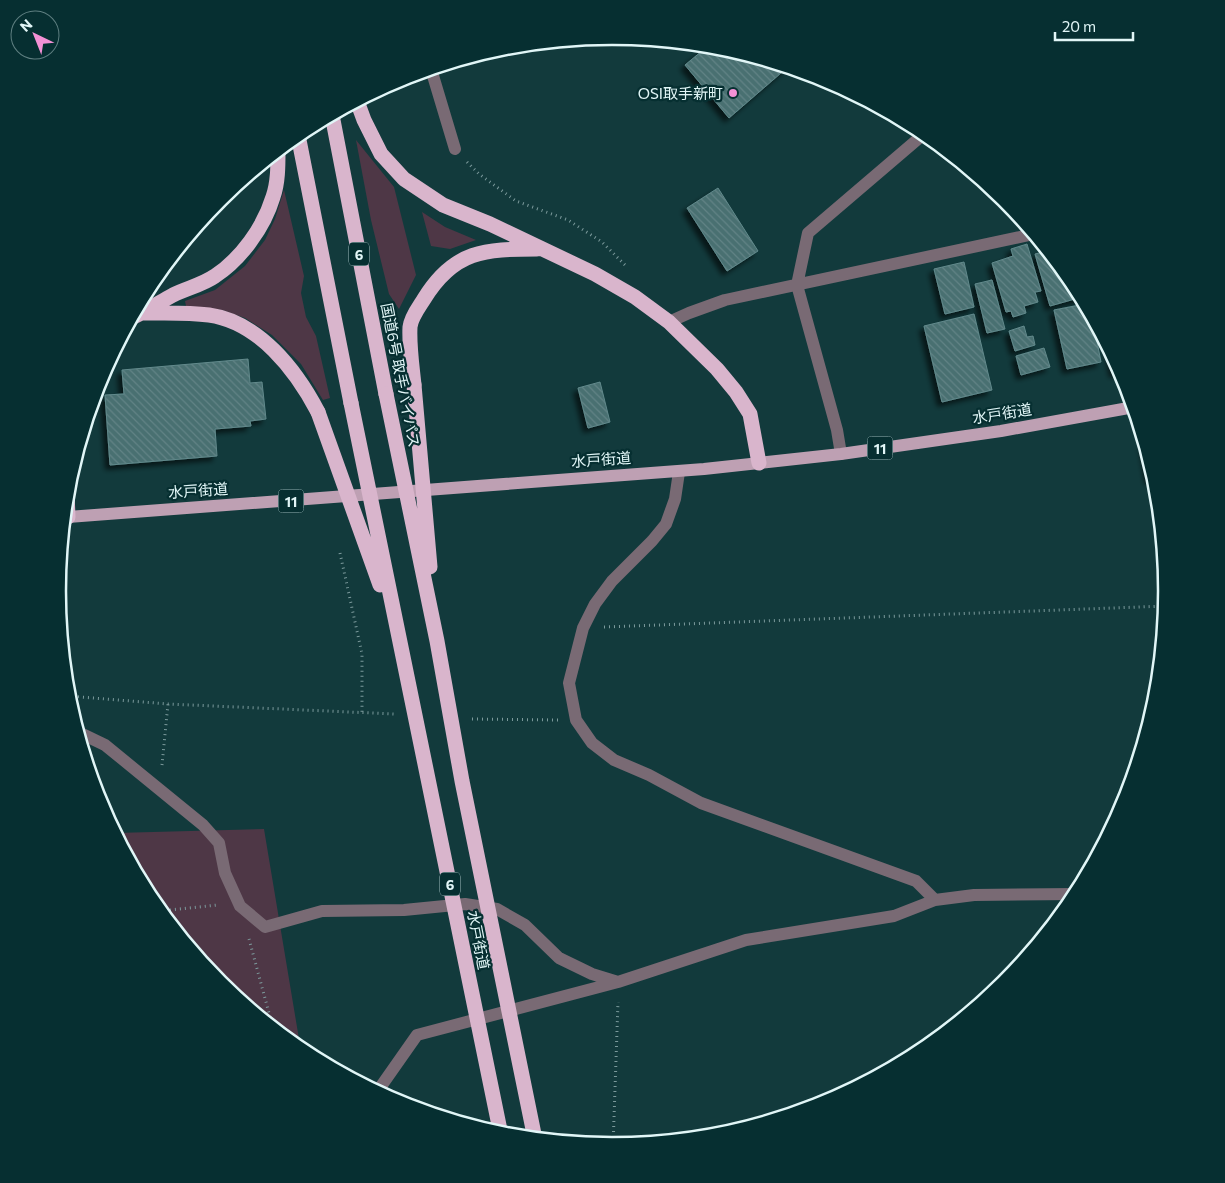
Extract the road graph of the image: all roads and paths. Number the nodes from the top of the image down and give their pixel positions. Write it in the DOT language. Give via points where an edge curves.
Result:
graph roads {
  1 [pos="433,76"];
  2 [pos="359,107"];
  3 [pos="333,122"];
  4 [pos="919,139"];
  5 [pos="300,144"];
  6 [pos="455,148"];
  7 [pos="278,160"];
  8 [pos="1027,236"];
  9 [pos="541,249"];
  10 [pos="626,267"];
  11 [pos="797,285"];
  12 [pos="143,312"];
  13 [pos="141,315"];
  14 [pos="669,322"];
  15 [pos="1127,408"];
  16 [pos="842,454"];
  17 [pos="760,463"];
  18 [pos="679,472"];
  19 [pos="71,518"];
  20 [pos="340,553"];
  21 [pos="1159,606"];
  22 [pos="583,628"];
  23 [pos="398,634"];
  24 [pos="437,641"];
  25 [pos="77,697"];
  26 [pos="168,704"];
  27 [pos="345,712"];
  28 [pos="362,713"];
  29 [pos="495,720"];
  30 [pos="576,720"];
  31 [pos="86,736"];
  32 [pos="159,788"];
  33 [pos="1068,894"];
  34 [pos="935,900"];
  35 [pos="240,906"];
  36 [pos="169,910"];
  37 [pos="618,982"];
  38 [pos="270,1017"];
  39 [pos="380,1086"];
  40 [pos="499,1125"];
  41 [pos="534,1132"];
  42 [pos="613,1138"];
  1 -- 6 [label="street"];
  2 -- 9 [label="highway" via="381,154 404,179 443,204"];
  3 -- 24 [label="highway, 国道6号 取手バイパス / 6, bridge"];
  4 -- 11 [label="street" via="808,233"];
  5 -- 23 [label="highway, 6, bridge"];
  6 -- 10 [label="path" via="479,174 516,201 568,220 602,242"];
  7 -- 12 [label="highway" via="274,196 262,223 240,254 215,276"];
  8 -- 11 [label="street"];
  9 -- 14 [label="highway" via="595,274"];
  9 -- 24 [label="highway, bridge" via="480,252 454,265 432,285 410,324"];
  11 -- 14 [label="street" via="725,300"];
  11 -- 16 [label="street"];
  13 -- 23 [label="highway, bridge" via="188,313 231,320 248,328 266,343 301,384 318,412"];
  14 -- 17 [label="highway" via="736,392 750,414"];
  15 -- 16 [label="main road, 水戸街道 / 11"];
  16 -- 17 [label="main road, 水戸街道 / 11"];
  17 -- 18 [label="main road, 水戸街道 / 11"];
  18 -- 19 [label="main road, 水戸街道 / 11"];
  18 -- 22 [label="street" via="675,500 666,524 612,581"];
  20 -- 28 [label="path" via="362,654"];
  21 -- 22 [label="path"];
  22 -- 30 [label="street" via="568,683"];
  23 -- 40 [label="highway, 水戸街道 / 6, bridge"];
  24 -- 41 [label="highway, 水戸街道 / 6, bridge"];
  25 -- 26 [label="path"];
  26 -- 27 [label="path"];
  26 -- 32 [label="path"];
  29 -- 30 [label="path"];
  30 -- 34 [label="street" via="592,743 614,760 701,803 916,881"];
  31 -- 32 [label="street" via="105,745"];
  32 -- 35 [label="street" via="203,825 218,843"];
  33 -- 34 [label="street" via="974,895"];
  34 -- 37 [label="street" via="894,916 746,940"];
  35 -- 36 [label="path" via="222,904"];
  35 -- 37 [label="street" via="265,927 322,910 404,910 465,904 497,909 525,925 560,958 592,974"];
  35 -- 38 [label="path"];
  37 -- 39 [label="street" via="417,1034"];
  37 -- 42 [label="path"];
}
